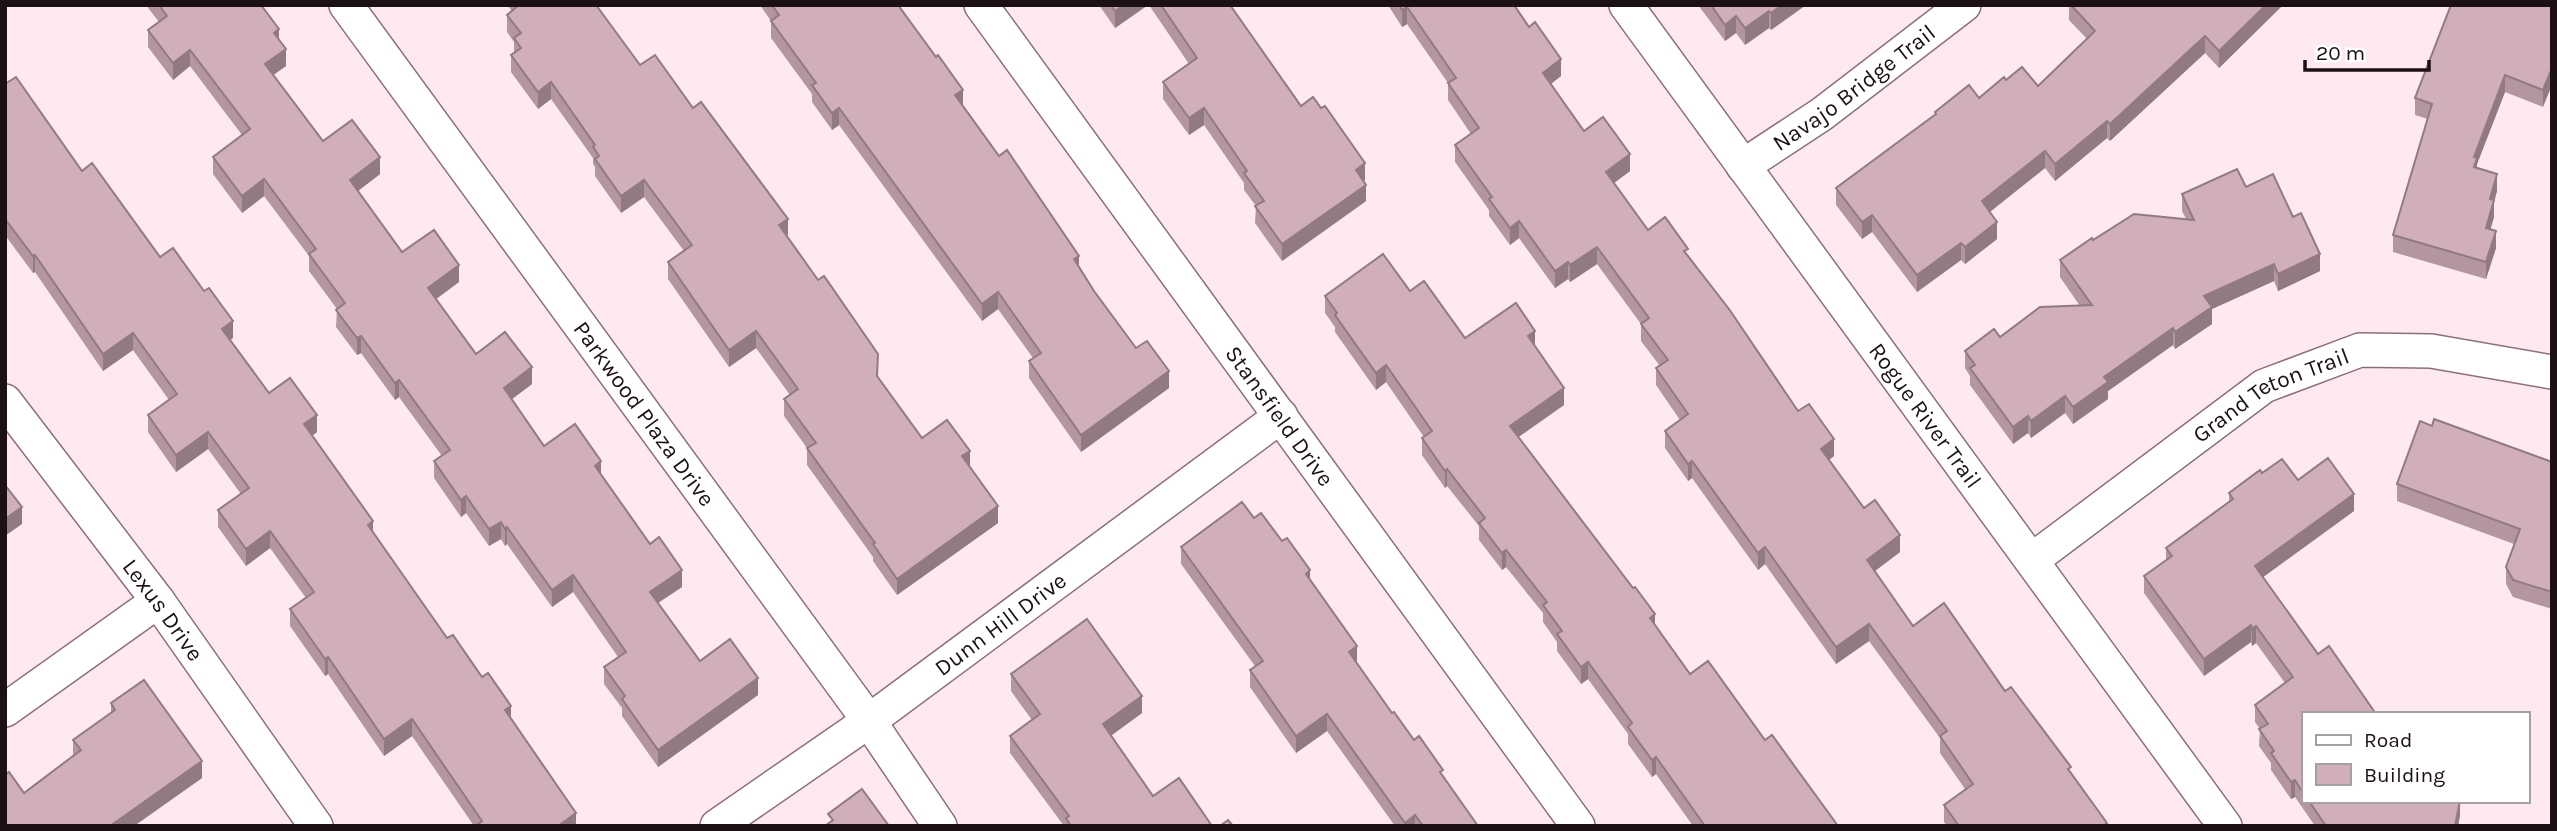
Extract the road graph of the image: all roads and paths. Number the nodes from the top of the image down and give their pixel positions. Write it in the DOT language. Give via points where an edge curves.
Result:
graph roads {
  1 [pos="346,5"];
  2 [pos="981,5"];
  3 [pos="1626,5"];
  4 [pos="1964,5"];
  5 [pos="1743,166"];
  6 [pos="2552,372"];
  7 [pos="5,401"];
  8 [pos="1281,416"];
  9 [pos="2032,560"];
  10 [pos="158,601"];
  11 [pos="5,710"];
  12 [pos="869,721"];
  13 [pos="316,826"];
  14 [pos="717,826"];
  15 [pos="940,826"];
  16 [pos="1578,826"];
  17 [pos="2225,826"];
  1 -- 12 [label="street, Parkwood Plaza Drive"];
  2 -- 8 [label="street, Stansfield Drive"];
  3 -- 5 [label="street, Rogue River Trail"];
  4 -- 5 [label="street, Navajo Bridge Trail" via="1822,114"];
  5 -- 9 [label="street, Rogue River Trail"];
  6 -- 9 [label="street, Grand Teton Trail" via="2431,351 2360,350 2348,354 2264,386"];
  7 -- 10 [label="street, Lexus Drive"];
  8 -- 12 [label="street, Dunn Hill Drive"];
  8 -- 16 [label="street, Stansfield Drive"];
  9 -- 17 [label="street, Rogue River Trail"];
  10 -- 11 [label="street"];
  10 -- 13 [label="street, Lexus Drive"];
  12 -- 14 [label="street, Dunn Hill Drive"];
  12 -- 15 [label="street, Parkwood Plaza Drive"];
}
